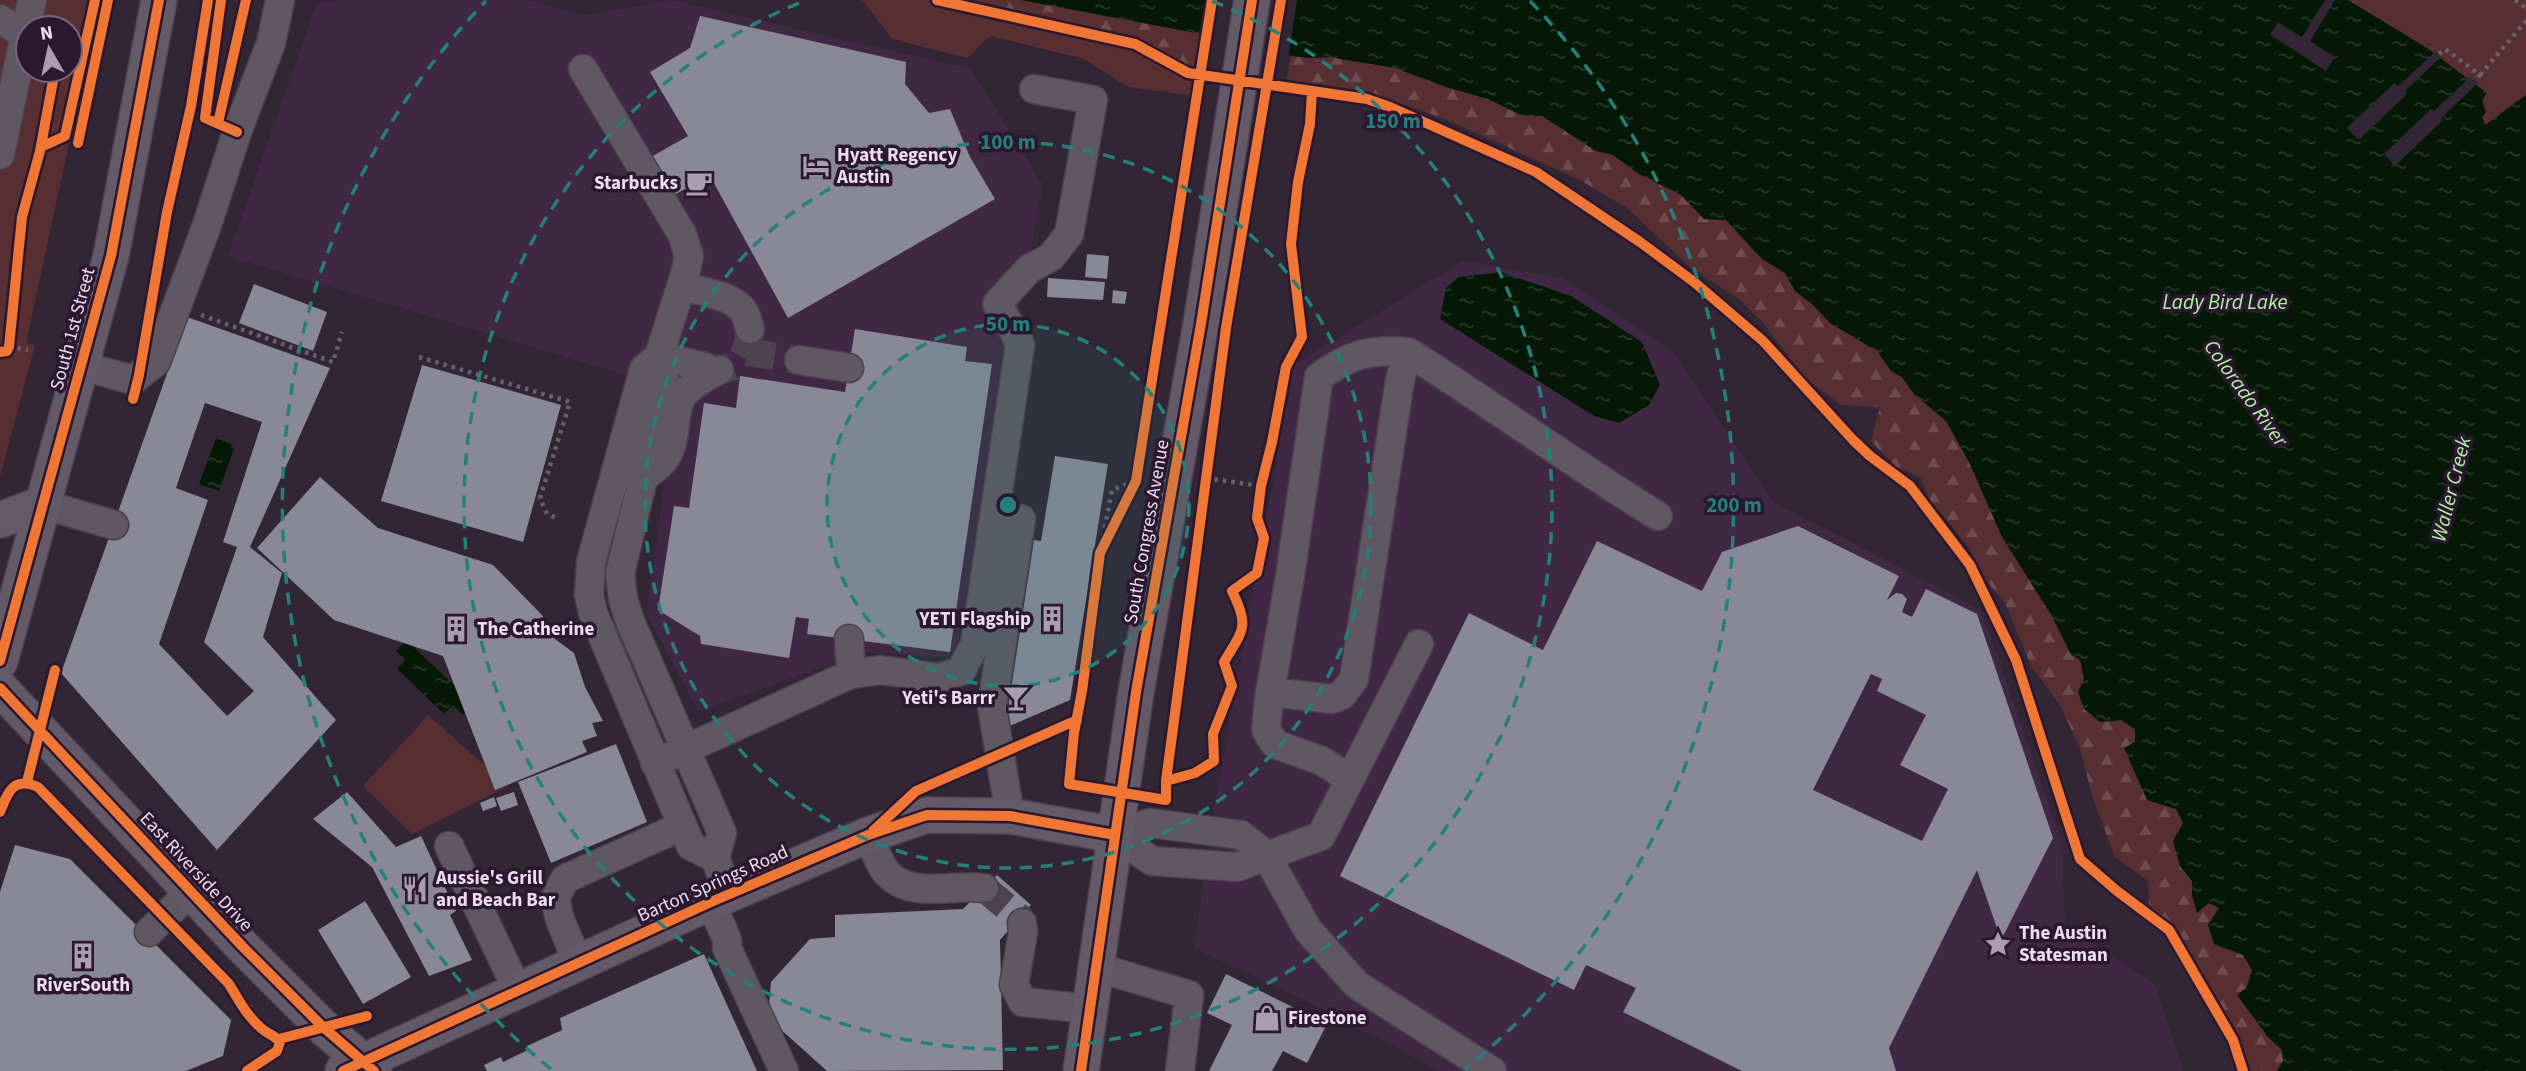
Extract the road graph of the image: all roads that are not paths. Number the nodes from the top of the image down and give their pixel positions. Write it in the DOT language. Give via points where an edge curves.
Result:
graph roads {
  1 [pos="159,0"];
  2 [pos="280,0"];
  3 [pos="1252,0"];
  4 [pos="583,69"];
  5 [pos="16,84"];
  6 [pos="1034,89"];
  7 [pos="0,155"];
  8 [pos="681,286"];
  9 [pos="750,329"];
  10 [pos="1408,352"];
  11 [pos="659,356"];
  12 [pos="799,360"];
  13 [pos="82,366"];
  14 [pos="849,368"];
  15 [pos="616,471"];
  16 [pos="643,477"];
  17 [pos="42,504"];
  18 [pos="1658,516"];
  19 [pos="1021,519"];
  20 [pos="0,520"];
  21 [pos="114,525"];
  22 [pos="588,576"];
  23 [pos="620,576"];
  24 [pos="849,639"];
  25 [pos="1419,644"];
  26 [pos="0,661"];
  27 [pos="851,674"];
  28 [pos="0,688"];
  29 [pos="1270,692"];
  30 [pos="685,750"];
  31 [pos="655,764"];
  32 [pos="1350,779"];
  33 [pos="1010,817"];
  34 [pos="682,827"];
  35 [pos="868,835"];
  36 [pos="1115,835"];
  37 [pos="449,846"];
  38 [pos="1266,855"];
  39 [pos="715,858"];
  40 [pos="984,888"];
  41 [pos="190,892"];
  42 [pos="720,898"];
  43 [pos="1021,923"];
  44 [pos="149,932"];
  45 [pos="578,963"];
  46 [pos="1096,967"];
  47 [pos="518,991"];
  48 [pos="1090,1009"];
  49 [pos="360,1068"];
  50 [pos="784,1071"];
  51 [pos="1081,1071"];
  52 [pos="1180,1071"];
  53 [pos="1492,1071"];
  1 -- 13 [label="main road, South 1st Street" via="111,256"];
  2 -- 13 [label="lane" via="271,43 156,362 133,380"];
  3 -- 36 [label="main road, South Congress Avenue"];
  4 -- 8 [label="lane" via="682,234 689,257"];
  5 -- 7 [label="lane"];
  6 -- 27 [label="lane" via="1093,100 1069,234 1051,257 1029,269 998,304 1007,323 1016,329 1020,345 1011,470 975,644 961,671 939,678 881,670"];
  8 -- 9 [label="lane" via="740,306"];
  8 -- 11 [label="lane"];
  10 -- 18 [label="lane"];
  10 -- 29 [label="lane" via="1358,354 1319,377"];
  10 -- 29 [label="lane" via="1354,679 1342,695 1332,699"];
  11 -- 15 [label="lane" via="644,369"];
  11 -- 16 [label="lane" via="664,375"];
  11 -- 16 [label="lane" via="712,369 684,393 677,407 672,448 666,460"];
  12 -- 14 [label="lane"];
  13 -- 17 [label="main road, South 1st Street"];
  15 -- 16 [label="lane"];
  15 -- 22 [label="lane"];
  16 -- 23 [label="lane"];
  17 -- 20 [label="main road"];
  17 -- 21 [label="lane"];
  17 -- 26 [label="main road, South 1st Street"];
  19 -- 33 [label="lane" via="992,706"];
  22 -- 23 [label="lane"];
  22 -- 31 [label="lane" via="593,613"];
  23 -- 30 [label="lane" via="630,621"];
  24 -- 27 [label="lane"];
  25 -- 32 [label="lane"];
  27 -- 30 [label="lane"];
  28 -- 41 [label="main road, East Riverside Drive"];
  29 -- 32 [label="lane" via="1266,730 1275,744 1322,761"];
  30 -- 31 [label="lane"];
  30 -- 39 [label="lane" via="722,833"];
  31 -- 34 [label="lane"];
  32 -- 38 [label="lane" via="1321,836"];
  33 -- 35 [label="main road, Barton Springs Road" via="927,815"];
  33 -- 36 [label="main road, Barton Springs Road"];
  34 -- 39 [label="lane" via="691,846"];
  34 -- 45 [label="lane" via="565,879 555,899"];
  35 -- 40 [label="lane" via="888,874 901,883 927,889"];
  35 -- 42 [label="main road, Barton Springs Road"];
  36 -- 38 [label="lane" via="1152,861 1237,867"];
  36 -- 46 [label="main road, South Congress Avenue"];
  37 -- 47 [label="lane"];
  38 -- 53 [label="lane" via="1308,930 1357,985"];
  39 -- 42 [label="lane"];
  41 -- 44 [label="lane"];
  41 -- 49 [label="main road, East Riverside Drive"];
  42 -- 45 [label="main road, Barton Springs Road"];
  42 -- 50 [label="lane" via="744,1014"];
  43 -- 48 [label="lane" via="1014,985 1023,1002"];
  45 -- 47 [label="main road, Barton Springs Road"];
  46 -- 48 [label="main road, South Congress Avenue"];
  46 -- 52 [label="lane" via="1189,995"];
  47 -- 49 [label="main road, Barton Springs Road"];
  48 -- 51 [label="main road, South Congress Avenue"];
}
